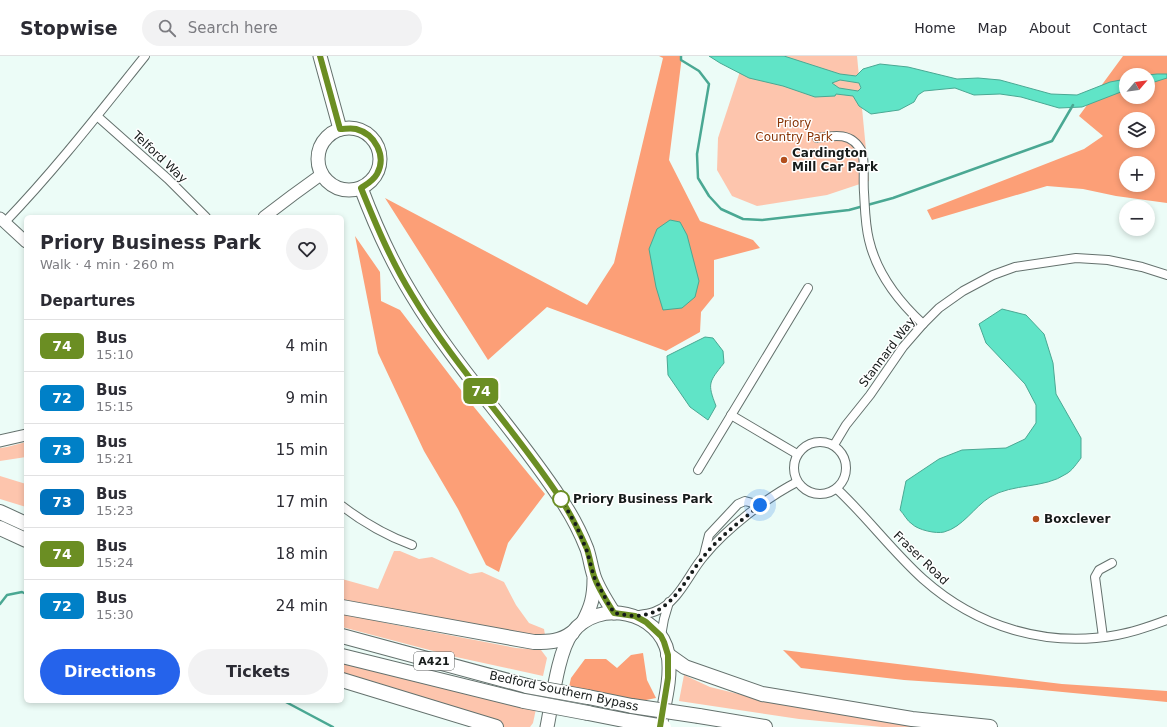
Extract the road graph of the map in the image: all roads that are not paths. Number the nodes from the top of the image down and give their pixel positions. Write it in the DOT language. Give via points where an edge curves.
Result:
graph roads {
  1 [pos="145,56"];
  2 [pos="320,56"];
  3 [pos="97,116"];
  4 [pos="340,129"];
  5 [pos="817,138"];
  6 [pos="322,174"];
  7 [pos="361,188"];
  8 [pos="204,215"];
  9 [pos="267,215"];
  10 [pos="2,220"];
  11 [pos="24,240"];
  12 [pos="1167,276"];
  13 [pos="808,288"];
  14 [pos="923,324"];
  15 [pos="731,415"];
  16 [pos="24,436"];
  17 [pos="0,442"];
  18 [pos="834,445"];
  19 [pos="797,454"];
  20 [pos="698,470"];
  21 [pos="797,482"];
  22 [pos="837,488"];
  23 [pos="760,505"];
  24 [pos="344,508"];
  25 [pos="0,512"];
  26 [pos="24,523"];
  27 [pos="0,528"];
  28 [pos="24,539"];
  29 [pos="412,545"];
  30 [pos="704,556"];
  31 [pos="1112,563"];
  32 [pos="594,577"];
  33 [pos="670,602"];
  34 [pos="344,607"];
  35 [pos="614,613"];
  36 [pos="635,616"];
  37 [pos="1167,620"];
  38 [pos="582,622"];
  39 [pos="572,633"];
  40 [pos="661,636"];
  41 [pos="344,637"];
  42 [pos="1103,637"];
  43 [pos="668,655"];
  44 [pos="344,656"];
  45 [pos="344,681"];
  46 [pos="496,727"];
  47 [pos="547,727"];
  48 [pos="660,727"];
  49 [pos="664,727"];
  50 [pos="765,727"];
  51 [pos="990,727"];
  1 -- 3 [label="street"];
  2 -- 4 [label="main road"];
  3 -- 8 [label="street, Telford Way"];
  3 -- 10 [label="street" via="25,201"];
  4 -- 6 [label="main road" via="327,137 320,150 318,163"];
  4 -- 7 [label="main road" via="355,128 368,134 378,146 381,161 377,173"];
  5 -- 14 [label="street" via="843,136 858,146 863,154 869,241 882,274 895,295"];
  6 -- 7 [label="main road" via="328,182 338,188"];
  6 -- 9 [label="street"];
  7 -- 32 [label="main road" via="389,255 412,295 533,460 576,525"];
  10 -- 11 [label="street"];
  12 -- 14 [label="street, Stannard Way" via="1108,260 1076,258 1015,268 993,275 964,291 939,308"];
  13 -- 15 [label="street"];
  14 -- 18 [label="street, Stannard Way" via="903,347"];
  15 -- 19 [label="street"];
  15 -- 20 [label="street"];
  16 -- 17 [label="street"];
  18 -- 19 [label="street" via="814,442 804,446"];
  18 -- 22 [label="street" via="846,463 843,482"];
  19 -- 21 [label="street" via="794,472"];
  21 -- 22 [label="street" via="811,493 830,493"];
  21 -- 23 [label="street"];
  22 -- 42 [label="street, Fraser Road" via="922,579 972,614 995,625 1048,637"];
  23 -- 30 [label="street"];
  23 -- 30 [label="street" via="745,501 738,504 709,535"];
  24 -- 29 [label="street" via="392,537"];
  25 -- 26 [label="highway"];
  27 -- 28 [label="highway"];
  30 -- 33 [label="street"];
  31 -- 42 [label="street" via="1099,570 1095,577"];
  32 -- 35 [label="main road"];
  32 -- 38 [label="main road" via="594,594"];
  33 -- 36 [label="street" via="656,611"];
  33 -- 40 [label="street"];
  34 -- 39 [label="highway" via="534,642 557,641"];
  35 -- 36 [label="main road"];
  35 -- 38 [label="main road" via="598,615"];
  36 -- 40 [label="main road"];
  37 -- 42 [label="street, Fraser Road"];
  38 -- 39 [label="main road"];
  39 -- 47 [label="main road" via="562,654"];
  40 -- 43 [label="main road"];
  41 -- 50 [label="highway, Bedford Southern Bypass / A421, bridge" via="527,686"];
  43 -- 48 [label="main road" via="668,678"];
  43 -- 51 [label="highway" via="685,667 762,694 912,719"];
  44 -- 49 [label="highway, Bedford Southern Bypass / A421, bridge" via="524,701"];
  45 -- 46 [label="highway"];
}
